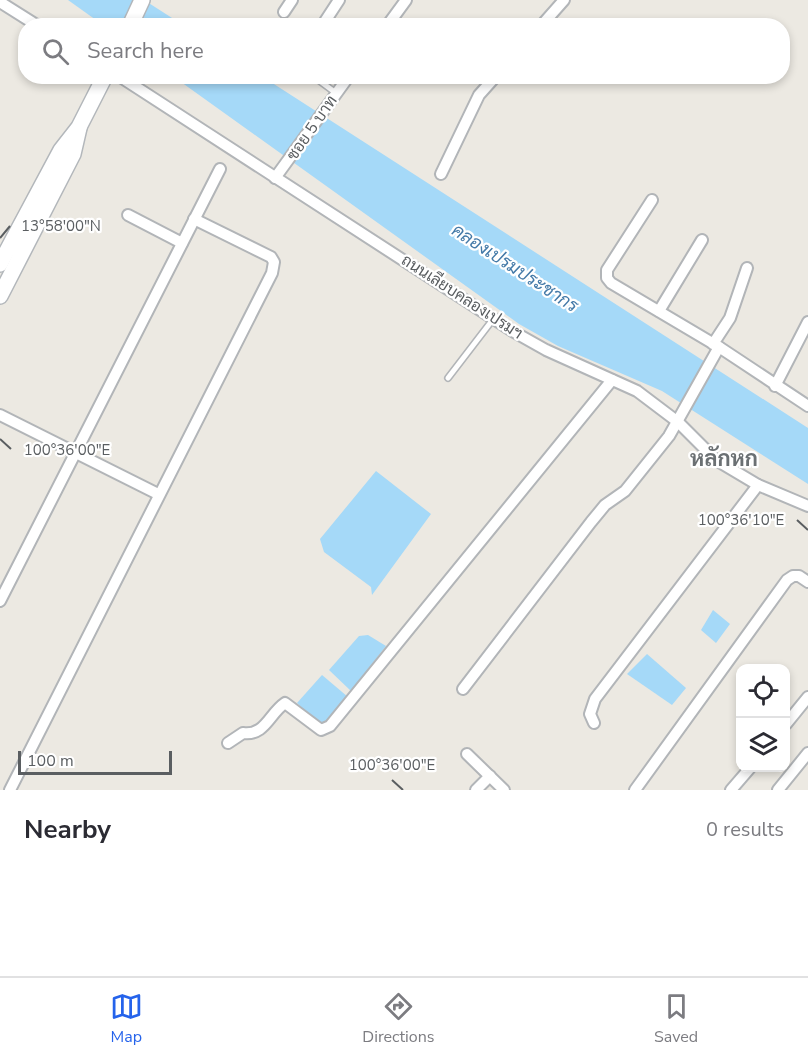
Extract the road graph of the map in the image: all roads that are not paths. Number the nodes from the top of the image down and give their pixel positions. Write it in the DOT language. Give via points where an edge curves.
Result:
graph roads {
  1 [pos="142,0"];
  2 [pos="292,0"];
  3 [pos="339,0"];
  4 [pos="564,0"];
  5 [pos="404,1"];
  6 [pos="0,2"];
  7 [pos="284,12"];
  8 [pos="25,18"];
  9 [pos="134,18"];
  10 [pos="327,18"];
  11 [pos="392,18"];
  12 [pos="548,18"];
  13 [pos="101,84"];
  14 [pos="131,84"];
  15 [pos="324,84"];
  16 [pos="343,84"];
  17 [pos="489,84"];
  18 [pos="336,93"];
  19 [pos="79,127"];
  20 [pos="220,169"];
  21 [pos="441,174"];
  22 [pos="275,178"];
  23 [pos="652,200"];
  24 [pos="128,215"];
  25 [pos="194,219"];
  26 [pos="702,240"];
  27 [pos="182,243"];
  28 [pos="0,264"];
  29 [pos="747,268"];
  30 [pos="0,296"];
  31 [pos="659,311"];
  32 [pos="494,318"];
  33 [pos="808,322"];
  34 [pos="716,348"];
  35 [pos="448,378"];
  36 [pos="612,380"];
  37 [pos="775,386"];
  38 [pos="808,406"];
  39 [pos="1,419"];
  40 [pos="678,422"];
  41 [pos="75,452"];
  42 [pos="758,484"];
  43 [pos="158,494"];
  44 [pos="808,506"];
  45 [pos="808,582"];
  46 [pos="0,601"];
  47 [pos="463,689"];
  48 [pos="808,697"];
  49 [pos="790,719"];
  50 [pos="594,723"];
  51 [pos="228,743"];
  52 [pos="808,753"];
  53 [pos="467,754"];
  54 [pos="747,772"];
  55 [pos="490,776"];
  56 [pos="10,790"];
  57 [pos="476,790"];
  58 [pos="504,790"];
  59 [pos="635,790"];
  60 [pos="731,790"];
  61 [pos="778,790"];
  1 -- 9 [label="street"];
  2 -- 7 [label="street"];
  3 -- 10 [label="street"];
  4 -- 12 [label="street"];
  5 -- 11 [label="street"];
  6 -- 8 [label="street"];
  13 -- 19 [label="street"];
  14 -- 22 [label="street, ถนนเลียบคลองเปรมฯ"];
  15 -- 18 [label="lane"];
  16 -- 18 [label="street, ซอย 5 บาท"];
  17 -- 21 [label="street" via="479,95"];
  18 -- 22 [label="street, ซอย 5 บาท"];
  19 -- 28 [label="street" via="61,150"];
  19 -- 30 [label="street" via="73,154"];
  20 -- 25 [label="street"];
  22 -- 32 [label="street, ถนนเลียบคลองเปรมฯ"];
  23 -- 31 [label="street" via="607,270 607,278"];
  24 -- 27 [label="street"];
  25 -- 27 [label="street"];
  25 -- 43 [label="street" via="271,256 274,262 272,273"];
  26 -- 31 [label="street"];
  27 -- 41 [label="street"];
  29 -- 34 [label="street"];
  31 -- 34 [label="street"];
  32 -- 35 [label="lane"];
  32 -- 36 [label="street, ถนนเลียบคลองเปรมฯ" via="546,350"];
  33 -- 37 [label="street"];
  34 -- 37 [label="street"];
  34 -- 40 [label="street"];
  36 -- 40 [label="street, ถนนเลียบคลองเปรมฯ" via="637,391"];
  36 -- 51 [label="street" via="327,729 317,728 285,703 261,729 243,733"];
  37 -- 38 [label="street"];
  39 -- 41 [label="street"];
  40 -- 42 [label="street, ถนนเลียบคลองเปรมฯ" via="705,453"];
  40 -- 47 [label="street" via="625,491 591,522"];
  41 -- 43 [label="street"];
  41 -- 46 [label="street"];
  42 -- 44 [label="street, ถนนเลียบคลองเปรมฯ"];
  42 -- 50 [label="street" via="595,699 590,714"];
  43 -- 56 [label="street"];
  45 -- 59 [label="street" via="799,576 788,580"];
  48 -- 49 [label="street"];
  52 -- 61 [label="street"];
  53 -- 55 [label="street"];
  54 -- 60 [label="street"];
  55 -- 57 [label="street"];
  55 -- 58 [label="street"];
}
